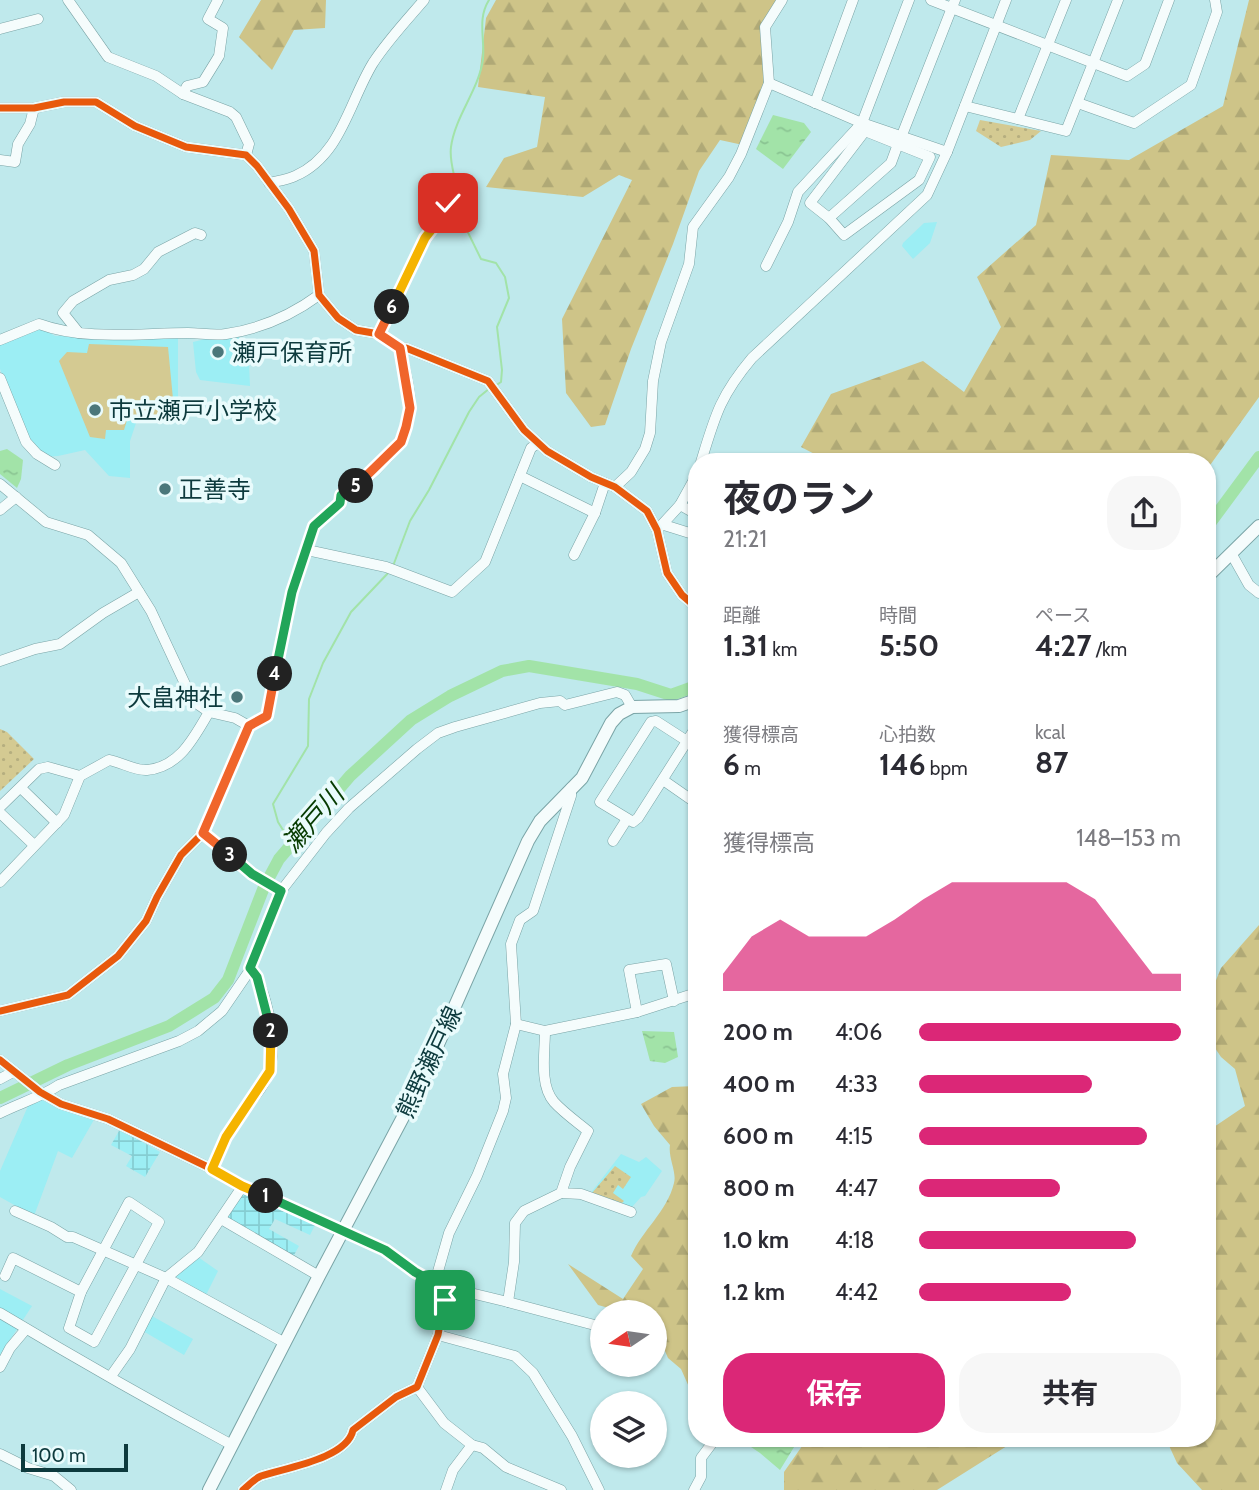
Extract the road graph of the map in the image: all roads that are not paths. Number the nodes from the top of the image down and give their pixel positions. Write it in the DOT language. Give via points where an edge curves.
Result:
graph roads {
  1 [pos="68,0"];
  2 [pos="218,0"];
  3 [pos="424,0"];
  4 [pos="782,0"];
  5 [pos="853,0"];
  6 [pos="909,0"];
  7 [pos="931,0"];
  8 [pos="1006,0"];
  9 [pos="1066,0"];
  10 [pos="1118,0"];
  11 [pos="1170,0"];
  12 [pos="1215,0"];
  13 [pos="954,4"];
  14 [pos="38,19"];
  15 [pos="997,25"];
  16 [pos="0,29"];
  17 [pos="1049,45"];
  18 [pos="1093,63"];
  19 [pos="769,83"];
  20 [pos="183,94"];
  21 [pos="814,103"];
  22 [pos="1078,103"];
  23 [pos="965,106"];
  24 [pos="0,108"];
  25 [pos="34,108"];
  26 [pos="1018,119"];
  27 [pos="864,126"];
  28 [pos="900,139"];
  29 [pos="947,152"];
  30 [pos="246,155"];
  31 [pos="0,160"];
  32 [pos="269,183"];
  33 [pos="454,193"];
  34 [pos="829,218"];
  35 [pos="201,235"];
  36 [pos="766,266"];
  37 [pos="319,295"];
  38 [pos="80,333"];
  39 [pos="379,334"];
  40 [pos="0,340"];
  41 [pos="400,348"];
  42 [pos="0,378"];
  43 [pos="538,443"];
  44 [pos="704,453"];
  45 [pos="55,465"];
  46 [pos="520,476"];
  47 [pos="0,484"];
  48 [pos="610,485"];
  49 [pos="688,490"];
  50 [pos="16,497"];
  51 [pos="680,505"];
  52 [pos="0,510"];
  53 [pos="688,510"];
  54 [pos="595,513"];
  55 [pos="1259,526"];
  56 [pos="661,528"];
  57 [pos="688,533"];
  58 [pos="307,550"];
  59 [pos="1231,553"];
  60 [pos="574,555"];
  61 [pos="1216,568"];
  62 [pos="139,592"];
  63 [pos="1259,593"];
  64 [pos="688,601"];
  65 [pos="0,661"];
  66 [pos="688,704"];
  67 [pos="632,707"];
  68 [pos="209,712"];
  69 [pos="249,726"];
  70 [pos="687,741"];
  71 [pos="80,776"];
  72 [pos="663,780"];
  73 [pos="571,788"];
  74 [pos="23,790"];
  75 [pos="688,797"];
  76 [pos="0,807"];
  77 [pos="0,813"];
  78 [pos="627,819"];
  79 [pos="57,823"];
  80 [pos="203,833"];
  81 [pos="613,841"];
  82 [pos="34,845"];
  83 [pos="0,881"];
  84 [pos="280,890"];
  85 [pos="250,968"];
  86 [pos="688,996"];
  87 [pos="674,1001"];
  88 [pos="0,1011"];
  89 [pos="637,1012"];
  90 [pos="516,1024"];
  91 [pos="545,1031"];
  92 [pos="0,1059"];
  93 [pos="15,1073"];
  94 [pos="0,1079"];
  95 [pos="42,1094"];
  96 [pos="0,1112"];
  97 [pos="212,1169"];
  98 [pos="242,1186"];
  99 [pos="561,1193"];
  100 [pos="15,1212"];
  101 [pos="631,1212"];
  102 [pos="221,1219"];
  103 [pos="343,1233"];
  104 [pos="102,1251"];
  105 [pos="136,1264"];
  106 [pos="5,1276"];
  107 [pos="319,1276"];
  108 [pos="166,1278"];
  109 [pos="435,1282"];
  110 [pos="446,1289"];
  111 [pos="81,1292"];
  112 [pos="508,1302"];
  113 [pos="0,1313"];
  114 [pos="590,1323"];
  115 [pos="26,1329"];
  116 [pos="438,1335"];
  117 [pos="285,1343"];
  118 [pos="0,1367"];
  119 [pos="111,1376"];
  120 [pos="417,1387"];
  121 [pos="232,1445"];
  122 [pos="472,1445"];
  123 [pos="709,1447"];
  124 [pos="0,1454"];
  125 [pos="71,1490"];
  126 [pos="209,1490"];
  127 [pos="243,1490"];
  128 [pos="446,1490"];
  129 [pos="561,1490"];
  130 [pos="599,1490"];
  131 [pos="695,1490"];
  1 -- 20 [label="street" via="108,57 156,76"];
  2 -- 20 [label="street" via="208,19 223,28 219,57 203,82 187,86"];
  3 -- 32 [label="street" via="384,46 328,150 295,176"];
  4 -- 19 [label="street" via="765,27"];
  5 -- 21 [label="street"];
  6 -- 27 [label="street"];
  7 -- 13 [label="street"];
  8 -- 15 [label="street"];
  9 -- 17 [label="street"];
  10 -- 18 [label="street"];
  11 -- 18 [label="street" via="1144,64 1127,76"];
  12 -- 22 [label="street" via="1217,12 1191,85 1134,122"];
  13 -- 15 [label="street"];
  13 -- 28 [label="street"];
  14 -- 16 [label="street"];
  15 -- 17 [label="street"];
  15 -- 23 [label="street"];
  17 -- 18 [label="street"];
  17 -- 26 [label="street"];
  18 -- 22 [label="street"];
  19 -- 21 [label="street"];
  19 -- 48 [label="street" via="729,177 693,227 689,264 655,368 645,449 631,472"];
  20 -- 30 [label="street" via="236,117 249,144"];
  21 -- 27 [label="street"];
  22 -- 26 [label="street" via="1066,131"];
  23 -- 26 [label="street"];
  23 -- 29 [label="street"];
  24 -- 25 [label="street"];
  25 -- 30 [label="street" via="96,102 135,126 186,147"];
  25 -- 31 [label="street" via="15,162"];
  27 -- 28 [label="street"];
  27 -- 34 [label="street" via="810,202"];
  27 -- 36 [label="street" via="798,192"];
  28 -- 29 [label="street"];
  28 -- 34 [label="street" via="891,163"];
  28 -- 34 [label="street" via="929,157 919,180 844,235"];
  29 -- 44 [label="street" via="927,195 734,379 716,412"];
  30 -- 32 [label="street"];
  32 -- 37 [label="street" via="314,251"];
  33 -- 39 [label="street" via="425,238"];
  35 -- 38 [label="street" via="195,233 172,244 144,269 109,280 73,301 63,313"];
  37 -- 38 [label="street" via="297,310 224,335"];
  37 -- 39 [label="street" via="338,318 356,330"];
  38 -- 40 [label="street" via="39,324"];
  39 -- 41 [label="street"];
  41 -- 43 [label="street" via="493,386"];
  41 -- 58 [label="street" via="410,408 401,442 341,495 340,503 314,526"];
  42 -- 45 [label="street" via="26,442"];
  43 -- 46 [label="street" via="531,448"];
  43 -- 48 [label="street"];
  46 -- 54 [label="street"];
  46 -- 58 [label="street" via="485,562 452,592 386,567"];
  47 -- 50 [label="street"];
  48 -- 54 [label="street"];
  48 -- 56 [label="street" via="647,511"];
  49 -- 51 [label="street"];
  50 -- 52 [label="street"];
  50 -- 62 [label="street" via="46,522 88,535 121,562"];
  51 -- 53 [label="street"];
  51 -- 56 [label="street"];
  54 -- 60 [label="street"];
  55 -- 59 [label="main road"];
  56 -- 57 [label="street"];
  56 -- 64 [label="street" via="667,573"];
  58 -- 69 [label="street" via="292,592 269,710"];
  59 -- 61 [label="main road"];
  59 -- 63 [label="street"];
  62 -- 65 [label="street" via="60,644"];
  62 -- 68 [label="street" via="193,701"];
  66 -- 67 [label="main road"];
  67 -- 73 [label="main road, 熊野瀬戸線" via="611,723 582,778"];
  67 -- 84 [label="street" via="625,695 617,692 565,705 560,701 540,703 438,733 349,808"];
  68 -- 69 [label="street"];
  68 -- 71 [label="street" via="183,753 162,765 146,771 109,760"];
  69 -- 80 [label="street"];
  70 -- 72 [label="street"];
  70 -- 78 [label="street" via="651,722 600,802"];
  71 -- 76 [label="street" via="39,769"];
  71 -- 79 [label="street"];
  72 -- 75 [label="street"];
  72 -- 78 [label="street" via="638,818 633,822"];
  73 -- 90 [label="street" via="533,911 520,920 511,944"];
  73 -- 103 [label="main road, 熊野瀬戸線" via="528,841 420,1085"];
  74 -- 79 [label="street"];
  77 -- 82 [label="street"];
  78 -- 81 [label="street"];
  79 -- 82 [label="street"];
  80 -- 84 [label="street"];
  80 -- 88 [label="street" via="181,855 146,921 118,956 68,995"];
  82 -- 83 [label="street"];
  84 -- 85 [label="street"];
  85 -- 95 [label="street" via="222,1011 198,1031"];
  85 -- 97 [label="street" via="270,1022 270,1071 226,1137"];
  86 -- 87 [label="street"];
  87 -- 89 [label="street"];
  87 -- 89 [label="street" via="666,964 629,970"];
  89 -- 91 [label="street"];
  90 -- 91 [label="street"];
  90 -- 109 [label="street" via="503,1074 503,1111 449,1233"];
  91 -- 99 [label="street" via="549,1093 588,1131"];
  92 -- 93 [label="street"];
  93 -- 94 [label="street"];
  93 -- 95 [label="street"];
  95 -- 96 [label="street"];
  95 -- 97 [label="street" via="108,1119"];
  97 -- 98 [label="street"];
  98 -- 102 [label="street"];
  98 -- 103 [label="street"];
  99 -- 101 [label="street" via="580,1194"];
  99 -- 112 [label="street" via="524,1211 515,1223"];
  100 -- 104 [label="street"];
  102 -- 107 [label="street"];
  102 -- 108 [label="street" via="198,1252"];
  103 -- 107 [label="main road, 熊野瀬戸線"];
  103 -- 109 [label="street" via="385,1250"];
  104 -- 105 [label="street"];
  104 -- 105 [label="street" via="129,1202 159,1222"];
  104 -- 111 [label="street"];
  105 -- 108 [label="street"];
  105 -- 111 [label="street" via="94,1342 69,1328"];
  106 -- 111 [label="street" via="13,1258"];
  107 -- 117 [label="main road, 熊野瀬戸線"];
  108 -- 117 [label="street"];
  108 -- 119 [label="street"];
  109 -- 110 [label="street"];
  110 -- 112 [label="street"];
  110 -- 116 [label="street"];
  112 -- 114 [label="street"];
  113 -- 115 [label="street"];
  115 -- 118 [label="street"];
  115 -- 119 [label="street"];
  116 -- 120 [label="street"];
  116 -- 130 [label="street" via="515,1356 533,1373"];
  117 -- 121 [label="main road, 熊野瀬戸線"];
  119 -- 121 [label="street"];
  120 -- 122 [label="street" via="444,1423"];
  120 -- 127 [label="street" via="364,1422 332,1454 259,1477"];
  121 -- 126 [label="main road, 熊野瀬戸線"];
  122 -- 128 [label="street" via="453,1470"];
  122 -- 129 [label="street" via="506,1467"];
  123 -- 131 [label="street" via="701,1458 701,1477"];
  124 -- 125 [label="street" via="54,1476"];
}
